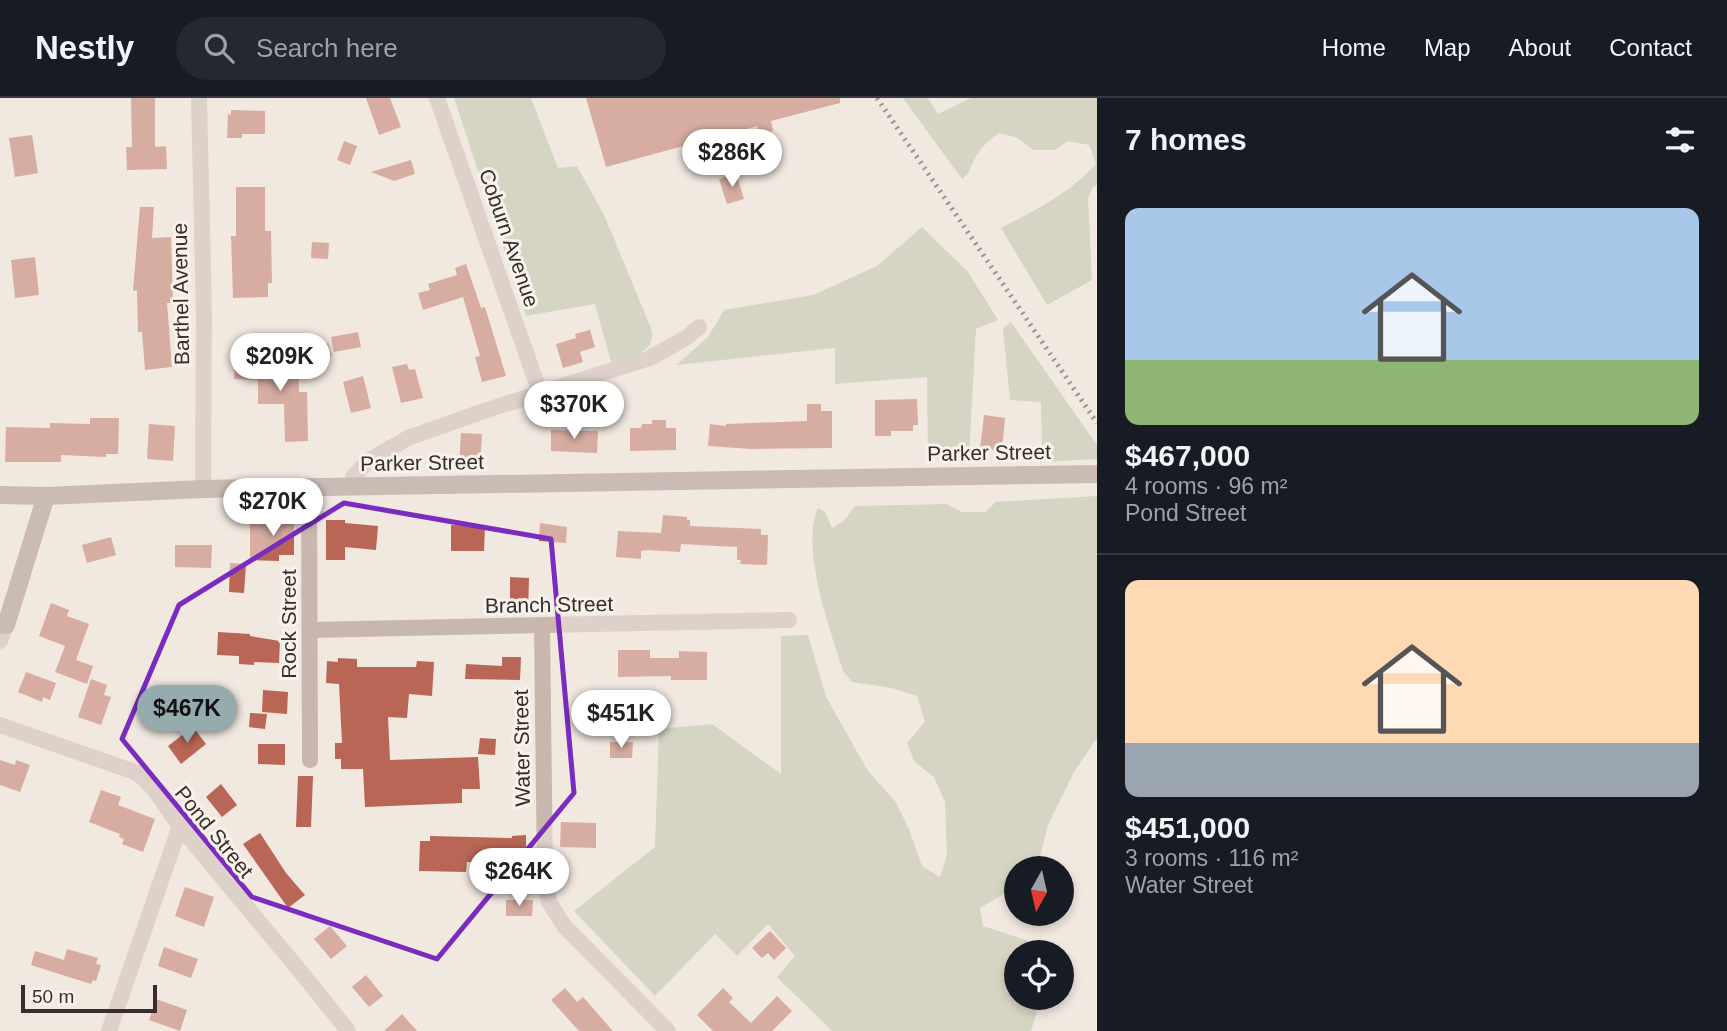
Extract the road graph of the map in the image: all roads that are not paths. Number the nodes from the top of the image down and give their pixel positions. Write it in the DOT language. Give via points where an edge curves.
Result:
graph roads {
  1 [pos="199,98"];
  2 [pos="437,98"];
  3 [pos="699,327"];
  4 [pos="540,393"];
  5 [pos="1097,474"];
  6 [pos="309,487"];
  7 [pos="351,487"];
  8 [pos="203,489"];
  9 [pos="0,495"];
  10 [pos="46,496"];
  11 [pos="789,620"];
  12 [pos="542,627"];
  13 [pos="2,630"];
  14 [pos="310,630"];
  15 [pos="0,725"];
  16 [pos="310,760"];
  17 [pos="180,826"];
  18 [pos="109,1031"];
  19 [pos="348,1031"];
  20 [pos="667,1031"];
  1 -- 8 [label="street, Barthel Avenue"];
  2 -- 4 [label="street, Coburn Avenue"];
  3 -- 4 [label="street" via="650,358"];
  4 -- 7 [label="street" via="408,438 368,461 353,477"];
  5 -- 7 [label="main road, Parker Street"];
  6 -- 7 [label="main road, Parker Street"];
  6 -- 8 [label="main road, Parker Street"];
  6 -- 14 [label="street, Rock Street"];
  8 -- 10 [label="main road, Parker Street"];
  9 -- 10 [label="main road, Parker Street"];
  10 -- 13 [label="main road"];
  11 -- 12 [label="street, Branch Street"];
  12 -- 14 [label="street, Branch Street"];
  12 -- 20 [label="street, Water Street" via="549,902 565,927"];
  14 -- 16 [label="street, Rock Street"];
  15 -- 17 [label="street, Pond Street" via="138,774"];
  17 -- 18 [label="street"];
  17 -- 19 [label="street, Pond Street"];
}
